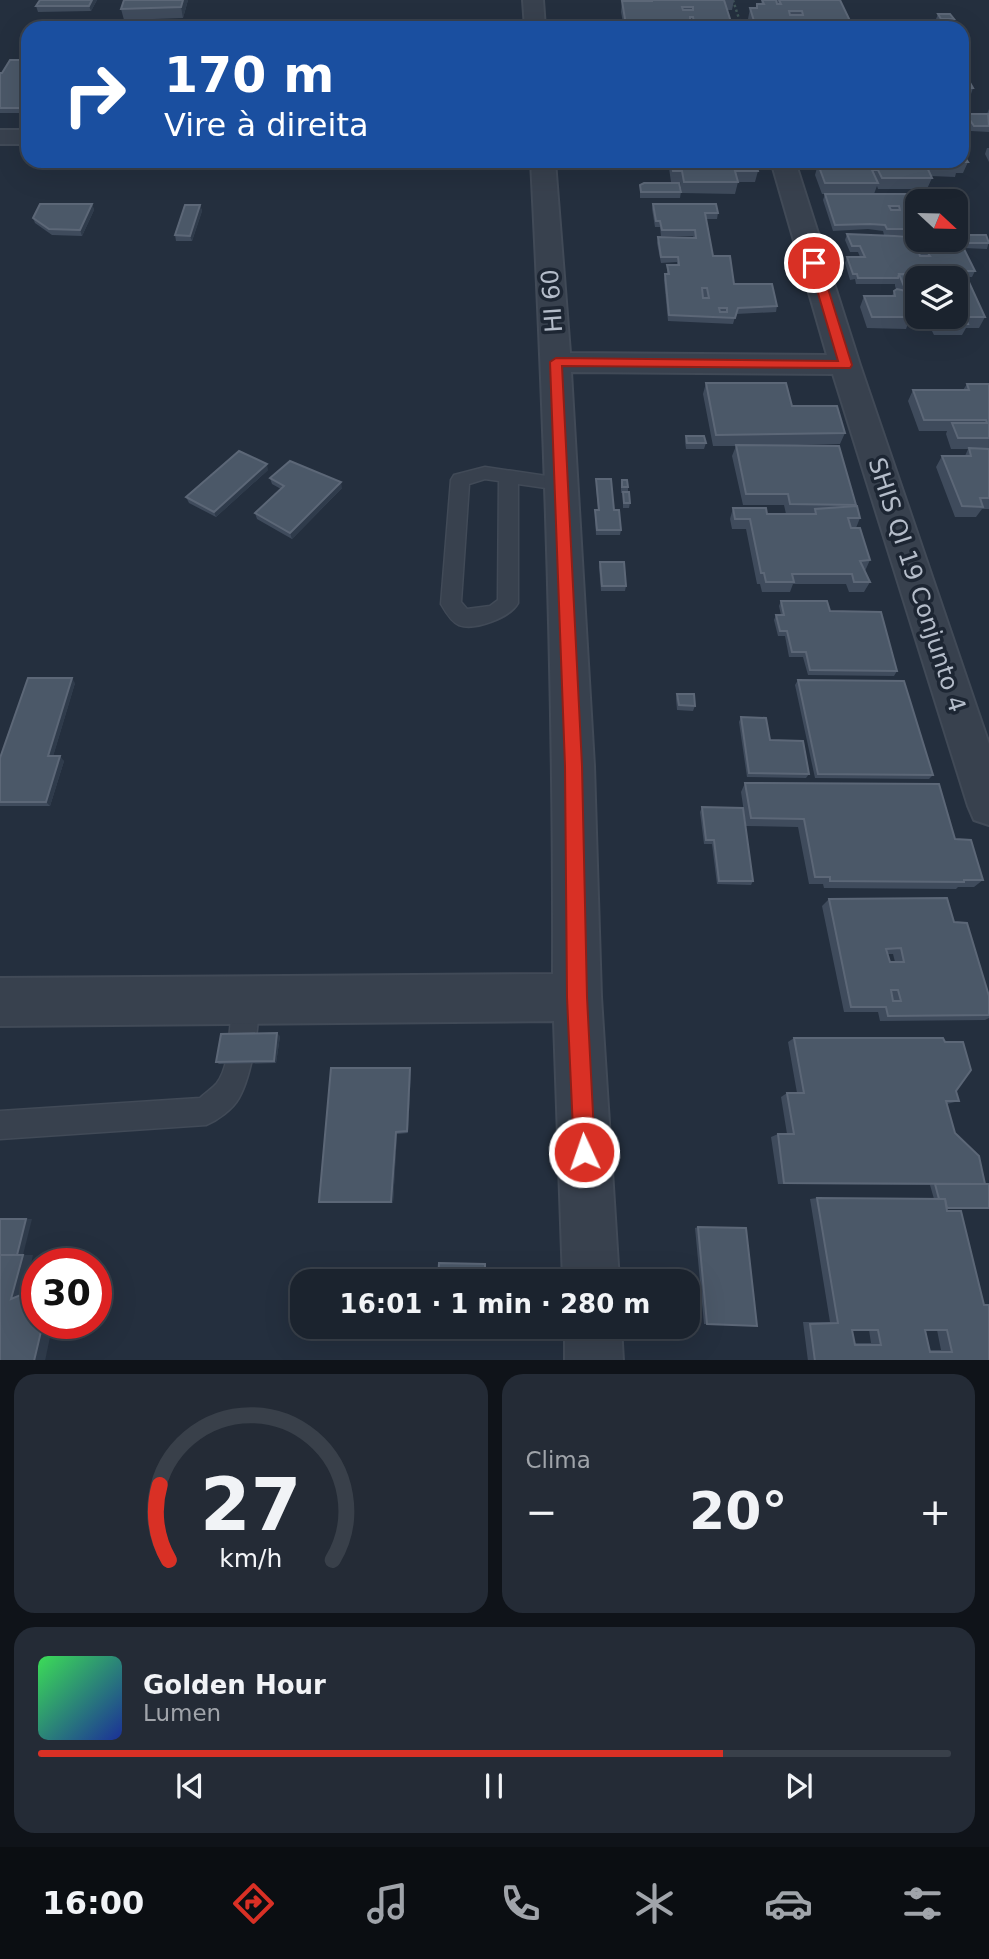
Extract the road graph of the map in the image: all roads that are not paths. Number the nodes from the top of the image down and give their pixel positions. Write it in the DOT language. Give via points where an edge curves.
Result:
graph roads {
  1 [pos="533,0"];
  2 [pos="534,21"];
  3 [pos="0,137"];
  4 [pos="21,137"];
  5 [pos="543,168"];
  6 [pos="785,168"];
  7 [pos="556,362"];
  8 [pos="845,365"];
  9 [pos="508,476"];
  10 [pos="560,484"];
  11 [pos="989,806"];
  12 [pos="577,997"];
  13 [pos="246,1000"];
  14 [pos="0,1002"];
  15 [pos="0,1125"];
  16 [pos="590,1269"];
  17 [pos="593,1339"];
  18 [pos="594,1360"];
  1 -- 2 [label="street"];
  3 -- 4 [label="street"];
  5 -- 7 [label="street, HI 60"];
  6 -- 8 [label="street, SHIS QI 19 Conjunto 4"];
  7 -- 8 [label="street"];
  7 -- 10 [label="street, HI 60"];
  8 -- 11 [label="street, SHIS QI 19 Conjunto 4"];
  9 -- 9 [label="lane" via="508,603 495,613 463,618 451,604 460,480 485,473"];
  9 -- 10 [label="lane"];
  10 -- 12 [label="street, HI 60" via="574,766"];
  12 -- 13 [label="street"];
  12 -- 16 [label="street, HI 60"];
  13 -- 14 [label="street"];
  13 -- 15 [label="lane" via="240,1052 229,1090 206,1111"];
  17 -- 18 [label="street"];
}
